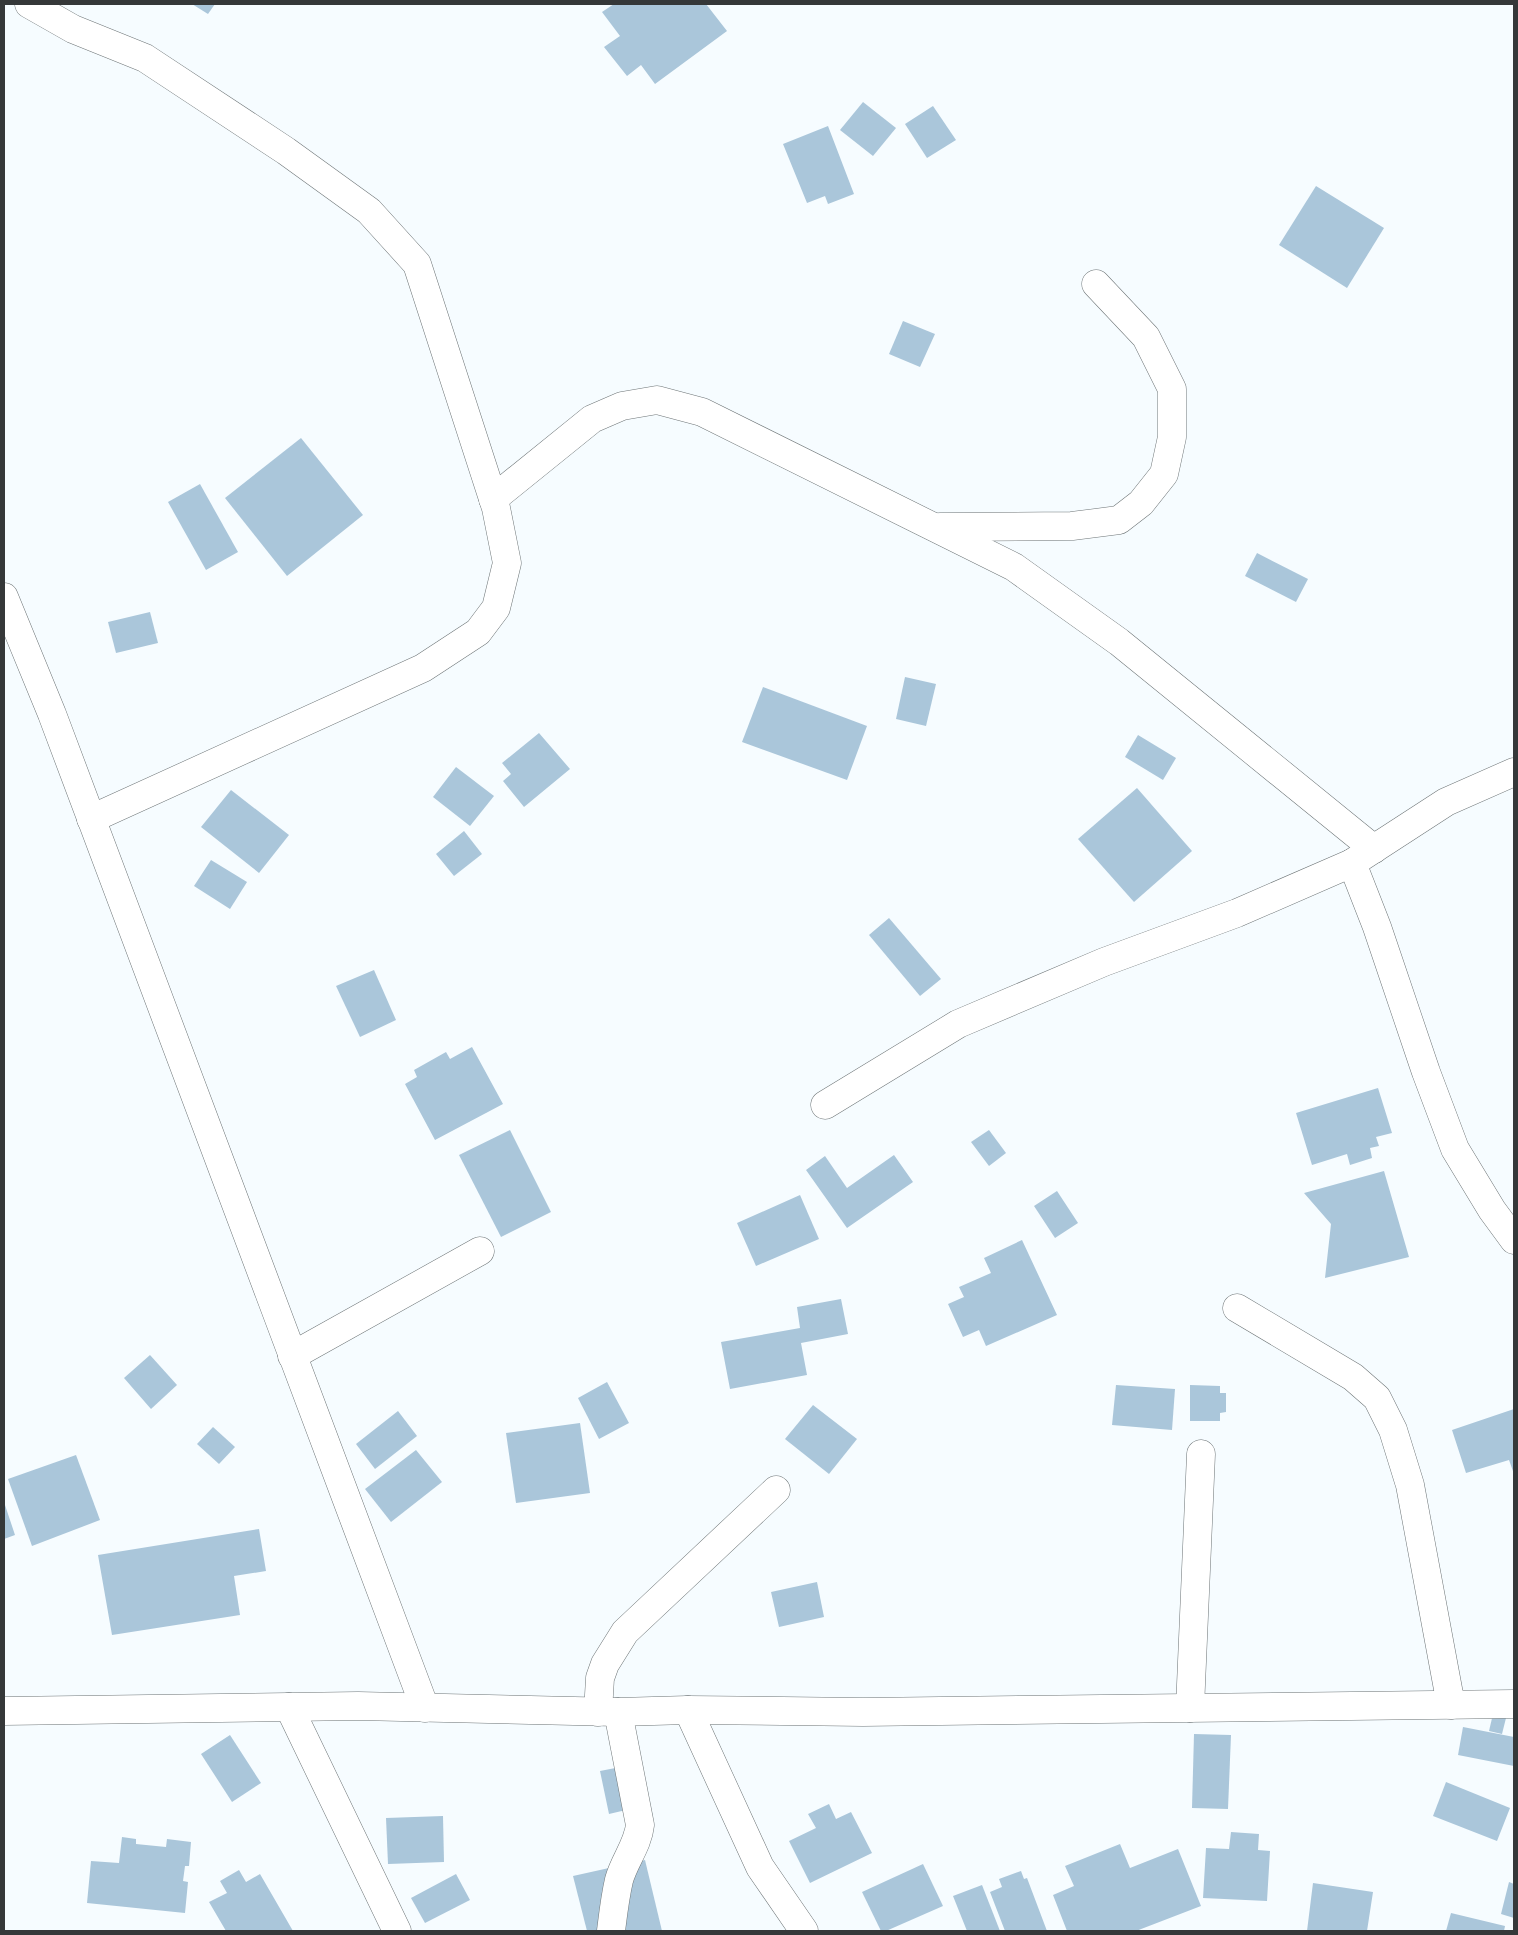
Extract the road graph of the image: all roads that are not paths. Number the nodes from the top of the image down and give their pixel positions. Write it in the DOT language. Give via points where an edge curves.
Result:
graph roads {
  1 [pos="29,4"];
  2 [pos="1096,284"];
  3 [pos="493,499"];
  4 [pos="936,528"];
  5 [pos="4,597"];
  6 [pos="1514,772"];
  7 [pos="91,819"];
  8 [pos="1363,856"];
  9 [pos="825,1105"];
  10 [pos="1514,1240"];
  11 [pos="480,1251"];
  12 [pos="1237,1308"];
  13 [pos="292,1356"];
  14 [pos="1201,1454"];
  15 [pos="776,1490"];
  16 [pos="1514,1704"];
  17 [pos="1451,1705"];
  18 [pos="289,1707"];
  19 [pos="424,1708"];
  20 [pos="1190,1708"];
  21 [pos="688,1710"];
  22 [pos="4,1711"];
  23 [pos="608,1712"];
  24 [pos="397,1931"];
  25 [pos="611,1931"];
  26 [pos="804,1931"];
  1 -- 3 [label="street" via="73,30 145,58 286,151 369,211 416,264"];
  2 -- 4 [label="street" via="1146,337 1172,389 1172,437 1164,474 1141,503 1119,520 1072,526"];
  3 -- 4 [label="street" via="592,419 622,406 657,400 702,412"];
  3 -- 7 [label="street" via="507,563 496,608 478,632 424,668"];
  4 -- 8 [label="street" via="1014,567 1118,642"];
  5 -- 7 [label="street"];
  6 -- 8 [label="street" via="1446,802"];
  7 -- 13 [label="street"];
  8 -- 9 [label="street" via="1237,913 1104,962 958,1024"];
  8 -- 10 [label="street" via="1377,927 1455,1149"];
  11 -- 13 [label="street"];
  12 -- 17 [label="street" via="1353,1377 1377,1398 1393,1430 1410,1485"];
  13 -- 19 [label="street"];
  14 -- 20 [label="street"];
  15 -- 23 [label="street" via="625,1632 600,1678"];
  16 -- 17 [label="street"];
  17 -- 20 [label="street"];
  18 -- 19 [label="street"];
  18 -- 22 [label="street"];
  18 -- 24 [label="street"];
  19 -- 23 [label="street"];
  20 -- 21 [label="street" via="863,1712"];
  21 -- 23 [label="street"];
  21 -- 26 [label="street" via="760,1867"];
  23 -- 25 [label="street" via="640,1825 639,1836 619,1881"];
}
